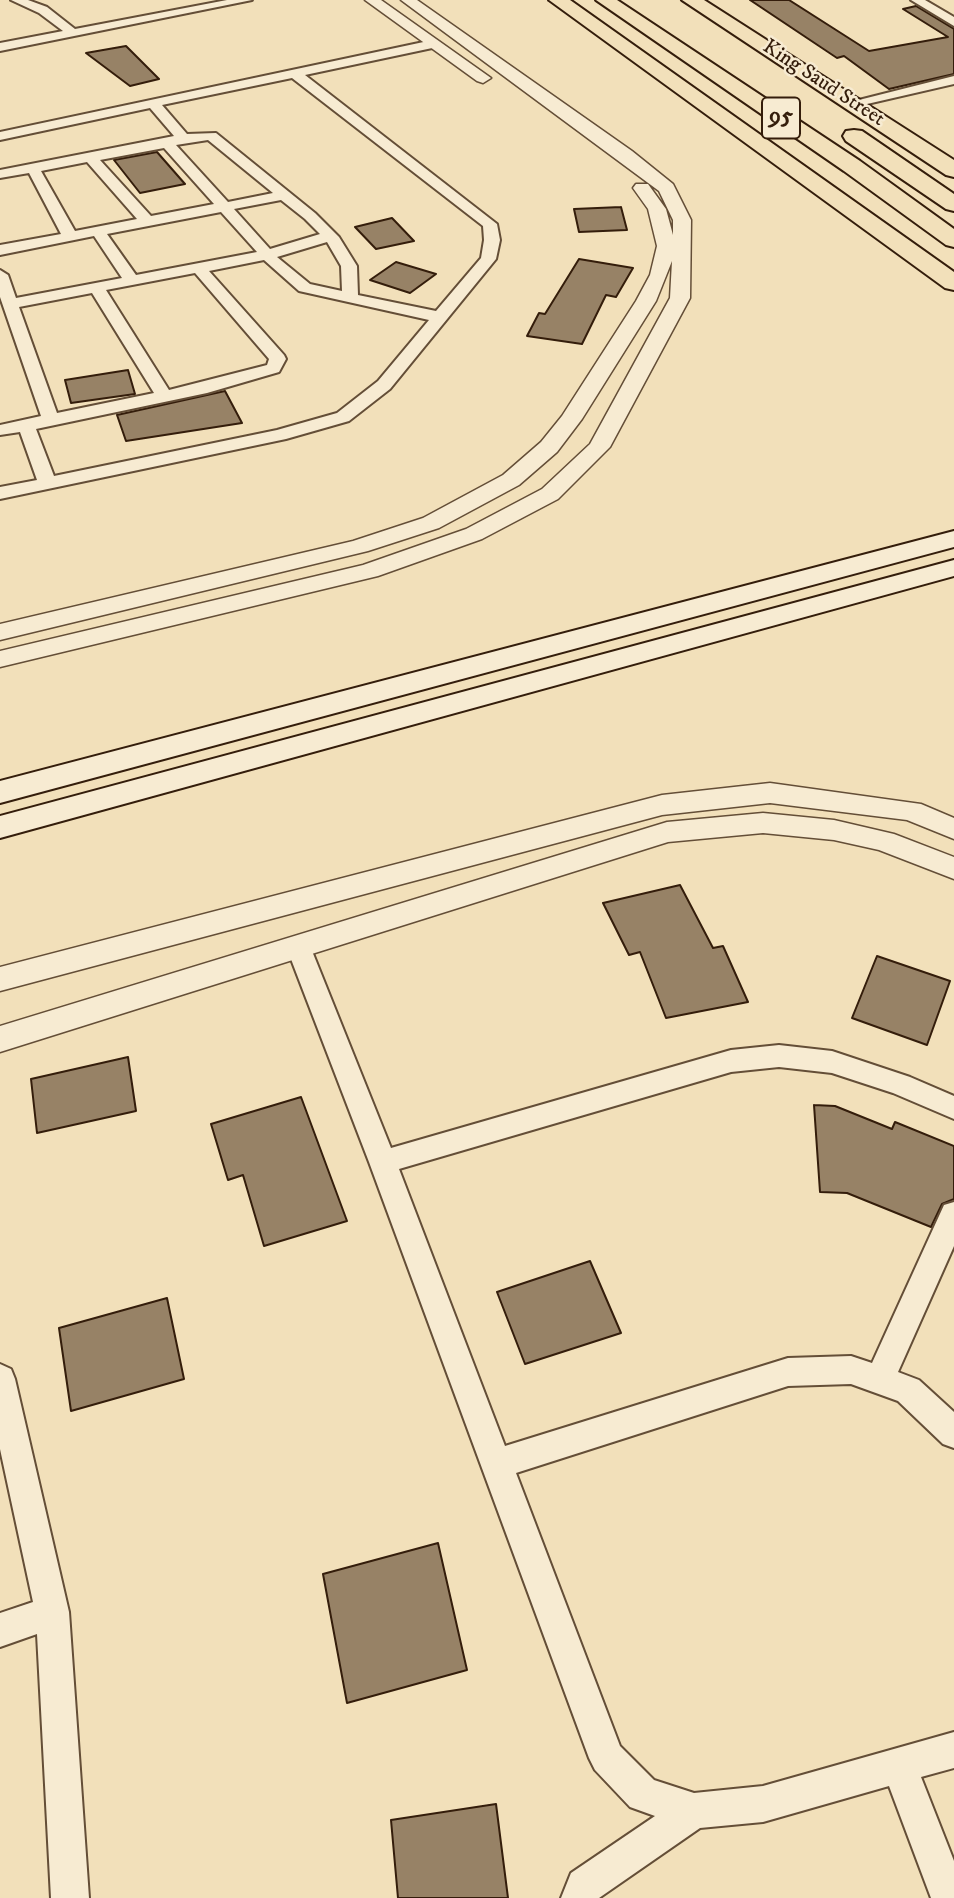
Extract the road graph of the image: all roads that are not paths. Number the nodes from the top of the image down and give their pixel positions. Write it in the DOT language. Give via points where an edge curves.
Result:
graph roads {
  1 [pos="17,0"];
  2 [pos="54,0"];
  3 [pos="246,0"];
  4 [pos="372,0"];
  5 [pos="408,0"];
  6 [pos="558,0"];
  7 [pos="605,0"];
  8 [pos="691,0"];
  9 [pos="917,0"];
  10 [pos="217,3"];
  11 [pos="44,10"];
  12 [pos="954,22"];
  13 [pos="74,34"];
  14 [pos="433,44"];
  15 [pos="0,47"];
  16 [pos="296,75"];
  17 [pos="954,80"];
  18 [pos="854,103"];
  19 [pos="155,105"];
  20 [pos="833,122"];
  21 [pos="0,136"];
  22 [pos="183,138"];
  23 [pos="167,143"];
  24 [pos="90,157"];
  25 [pos="33,168"];
  26 [pos="954,170"];
  27 [pos="0,174"];
  28 [pos="285,195"];
  29 [pos="954,204"];
  30 [pos="225,206"];
  31 [pos="147,221"];
  32 [pos="98,231"];
  33 [pos="70,236"];
  34 [pos="330,236"];
  35 [pos="954,240"];
  36 [pos="0,250"];
  37 [pos="267,255"];
  38 [pos="198,268"];
  39 [pos="0,275"];
  40 [pos="132,281"];
  41 [pos="954,283"];
  42 [pos="97,288"];
  43 [pos="350,300"];
  44 [pos="9,316"];
  45 [pos="440,317"];
  46 [pos="165,397"];
  47 [pos="51,419"];
  48 [pos="26,426"];
  49 [pos="0,430"];
  50 [pos="47,483"];
  51 [pos="0,493"];
  52 [pos="954,539"];
  53 [pos="954,568"];
  54 [pos="0,632"];
  55 [pos="0,659"];
  56 [pos="0,792"];
  57 [pos="0,827"];
  58 [pos="954,829"];
  59 [pos="954,868"];
  60 [pos="298,946"];
  61 [pos="0,979"];
  62 [pos="0,1039"];
  63 [pos="954,1108"];
  64 [pos="383,1162"];
  65 [pos="954,1214"];
  66 [pos="0,1380"];
  67 [pos="880,1380"];
  68 [pos="954,1433"];
  69 [pos="496,1464"];
  70 [pos="52,1612"];
  71 [pos="0,1630"];
  72 [pos="954,1750"];
  73 [pos="899,1766"];
  74 [pos="694,1811"];
  75 [pos="70,1898"];
  76 [pos="580,1898"];
  77 [pos="950,1898"];
  1 -- 11 [label="street"];
  2 -- 11 [label="street"];
  3 -- 10 [label="street"];
  4 -- 14 [label="street"];
  5 -- 55 [label="street" via="636,163 667,188 682,220 680,298 599,447 550,494 474,534 383,566"];
  6 -- 41 [label="main road"];
  7 -- 35 [label="main road, 95"];
  8 -- 18 [label="main road, King Saud Street"];
  9 -- 12 [label="street"];
  10 -- 13 [label="street"];
  11 -- 13 [label="street"];
  13 -- 15 [label="street"];
  14 -- 16 [label="street"];
  14 -- 54 [label="street" via="635,182 657,209 666,246 659,275 571,419 549,447 511,480 431,523 360,546"];
  16 -- 19 [label="street"];
  16 -- 45 [label="street" via="490,223 488,259"];
  17 -- 18 [label="street"];
  18 -- 26 [label="main road, King Saud Street"];
  19 -- 21 [label="street"];
  19 -- 22 [label="street"];
  20 -- 29 [label="main road, 95"];
  22 -- 23 [label="street"];
  22 -- 28 [label="street" via="211,136"];
  23 -- 24 [label="street"];
  23 -- 30 [label="street"];
  24 -- 25 [label="street"];
  24 -- 31 [label="street"];
  25 -- 27 [label="street"];
  25 -- 33 [label="street"];
  28 -- 30 [label="street"];
  28 -- 34 [label="street"];
  30 -- 31 [label="street"];
  30 -- 37 [label="street"];
  31 -- 32 [label="street"];
  32 -- 33 [label="street"];
  32 -- 40 [label="street"];
  33 -- 36 [label="street"];
  34 -- 37 [label="street"];
  34 -- 43 [label="street" via="349,266"];
  37 -- 38 [label="street"];
  37 -- 43 [label="street" via="305,288"];
  38 -- 40 [label="street"];
  38 -- 46 [label="street" via="278,359 273,368 255,375"];
  39 -- 44 [label="street"];
  40 -- 42 [label="street"];
  42 -- 44 [label="street"];
  42 -- 46 [label="street"];
  43 -- 45 [label="street"];
  44 -- 47 [label="street"];
  45 -- 50 [label="street" via="384,385 343,417 280,435"];
  46 -- 47 [label="street"];
  47 -- 48 [label="street"];
  48 -- 49 [label="street"];
  48 -- 50 [label="street"];
  50 -- 51 [label="street"];
  52 -- 56 [label="main road"];
  53 -- 57 [label="main road"];
  58 -- 61 [label="street" via="911,811 770,793 662,805"];
  59 -- 60 [label="street" via="884,841 834,830 763,823 667,831"];
  60 -- 62 [label="street"];
  60 -- 64 [label="street"];
  63 -- 64 [label="street" via="832,1062 755,1058 731,1061"];
  64 -- 69 [label="street"];
  65 -- 67 [label="street"];
  66 -- 70 [label="street"];
  67 -- 68 [label="street" via="908,1390"];
  67 -- 69 [label="street" via="851,1370 788,1372"];
  69 -- 74 [label="street" via="607,1758 643,1794"];
  70 -- 71 [label="street"];
  70 -- 75 [label="street"];
  72 -- 73 [label="street"];
  73 -- 74 [label="street" via="762,1804"];
  73 -- 77 [label="street"];
  74 -- 76 [label="street" via="584,1886"];
}
